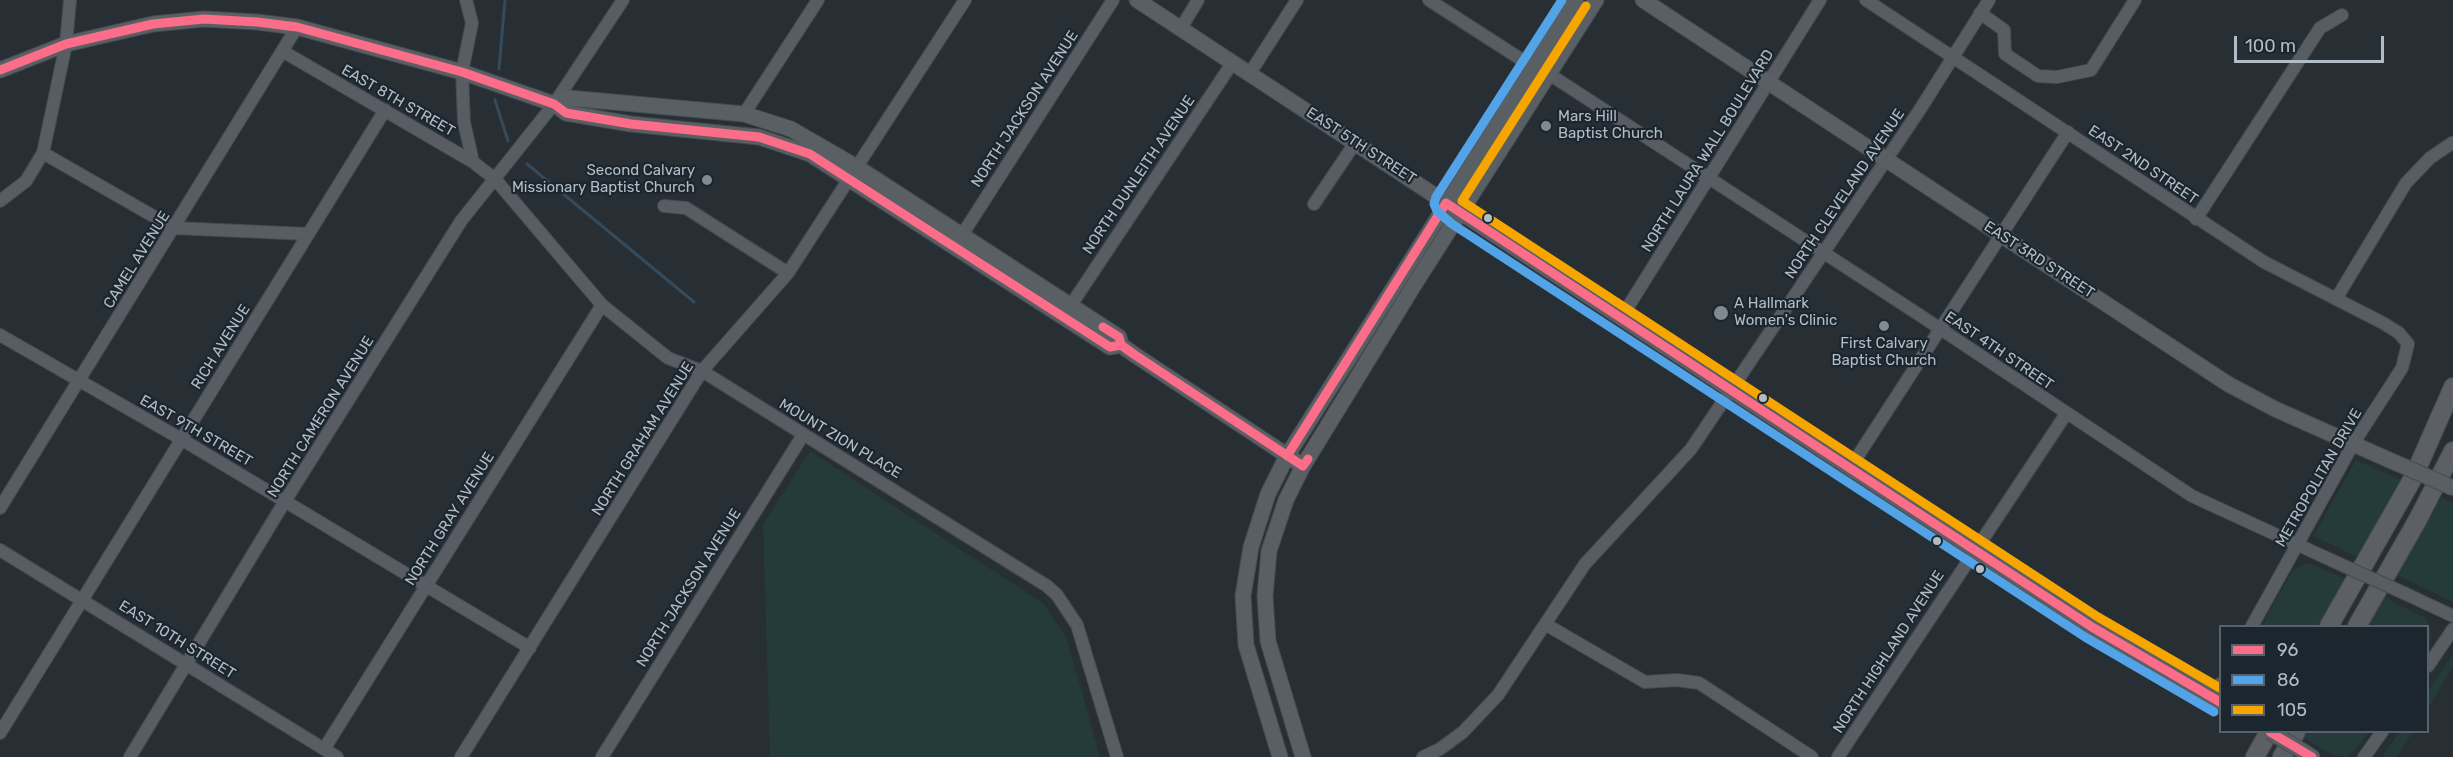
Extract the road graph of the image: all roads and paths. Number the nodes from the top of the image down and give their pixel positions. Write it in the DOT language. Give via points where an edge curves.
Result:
graph roads {
  1 [pos="70,0"];
  2 [pos="466,0"];
  3 [pos="623,0"];
  4 [pos="818,0"];
  5 [pos="965,0"];
  6 [pos="1113,0"];
  7 [pos="1137,0"];
  8 [pos="1198,0"];
  9 [pos="1297,0"];
  10 [pos="1429,0"];
  11 [pos="1576,0"];
  12 [pos="1596,0"];
  13 [pos="1643,0"];
  14 [pos="1820,0"];
  15 [pos="1866,0"];
  16 [pos="1989,0"];
  17 [pos="2136,0"];
  18 [pos="1980,13"];
  19 [pos="2342,15"];
  20 [pos="297,27"];
  21 [pos="1180,28"];
  22 [pos="66,44"];
  23 [pos="284,52"];
  24 [pos="1953,58"];
  25 [pos="1233,62"];
  26 [pos="1533,67"];
  27 [pos="0,70"];
  28 [pos="462,72"];
  29 [pos="1250,73"];
  30 [pos="1549,74"];
  31 [pos="1769,82"];
  32 [pos="554,104"];
  33 [pos="385,110"];
  34 [pos="744,114"];
  35 [pos="663,127"];
  36 [pos="2068,132"];
  37 [pos="1355,143"];
  38 [pos="2452,143"];
  39 [pos="43,153"];
  40 [pos="1886,159"];
  41 [pos="473,162"];
  42 [pos="852,171"];
  43 [pos="495,179"];
  44 [pos="1709,179"];
  45 [pos="0,201"];
  46 [pos="1446,203"];
  47 [pos="1314,204"];
  48 [pos="664,206"];
  49 [pos="1460,214"];
  50 [pos="2196,219"];
  51 [pos="174,228"];
  52 [pos="308,234"];
  53 [pos="962,235"];
  54 [pos="2002,235"];
  55 [pos="1824,253"];
  56 [pos="788,273"];
  57 [pos="2336,299"];
  58 [pos="602,305"];
  59 [pos="1071,305"];
  60 [pos="1621,318"];
  61 [pos="1941,330"];
  62 [pos="0,335"];
  63 [pos="2408,344"];
  64 [pos="1121,345"];
  65 [pos="702,371"];
  66 [pos="79,381"];
  67 [pos="2453,387"];
  68 [pos="1732,391"];
  69 [pos="2066,414"];
  70 [pos="803,435"];
  71 [pos="181,439"];
  72 [pos="2353,444"];
  73 [pos="2453,451"];
  74 [pos="1287,456"];
  75 [pos="1303,466"];
  76 [pos="1850,468"];
  77 [pos="2453,488"];
  78 [pos="285,501"];
  79 [pos="0,508"];
  80 [pos="2298,544"];
  81 [pos="0,550"];
  82 [pos="1974,550"];
  83 [pos="425,587"];
  84 [pos="81,599"];
  85 [pos="2453,616"];
  86 [pos="1545,624"];
  87 [pos="2253,625"];
  88 [pos="2330,625"];
  89 [pos="2358,625"];
  90 [pos="2453,629"];
  91 [pos="530,648"];
  92 [pos="2429,663"];
  93 [pos="187,664"];
  94 [pos="2218,694"];
  95 [pos="0,733"];
  96 [pos="2269,733"];
  97 [pos="2272,733"];
  98 [pos="2295,733"];
  99 [pos="2381,733"];
  100 [pos="324,749"];
  101 [pos="2311,756"];
  102 [pos="130,757"];
  103 [pos="337,757"];
  104 [pos="461,757"];
  105 [pos="602,757"];
  106 [pos="1117,757"];
  107 [pos="1281,757"];
  108 [pos="1303,757"];
  109 [pos="1423,757"];
  110 [pos="1812,757"];
  111 [pos="1838,757"];
  112 [pos="2254,757"];
  113 [pos="2282,757"];
  114 [pos="2364,757"];
  1 -- 22 [label="street"];
  2 -- 28 [label="street" via="472,23"];
  3 -- 32 [label="street, NORTH CAMERON AVENUE"];
  4 -- 34 [label="street"];
  5 -- 42 [label="street, NORTH GRAHAM AVENUE"];
  6 -- 53 [label="street, NORTH JACKSON AVENUE"];
  7 -- 21 [label="main road, EAST 5TH STREET"];
  8 -- 21 [label="street"];
  9 -- 29 [label="street"];
  10 -- 26 [label="street"];
  11 -- 26 [label="main road"];
  12 -- 30 [label="main road"];
  13 -- 31 [label="main road, EAST 3RD STREET"];
  14 -- 31 [label="street, NORTH LAURA WALL BOULEVARD"];
  15 -- 24 [label="street, EAST 2ND STREET"];
  16 -- 18 [label="street, NORTH CLEVELAND AVENUE"];
  17 -- 18 [label="street" via="2091,70 2057,77 2038,76 2005,54 2004,30"];
  18 -- 24 [label="street, NORTH CLEVELAND AVENUE"];
  19 -- 50 [label="street" via="2320,28"];
  20 -- 22 [label="main road" via="204,19 153,24"];
  20 -- 23 [label="street, CAMEL AVENUE"];
  20 -- 28 [label="main road"];
  21 -- 25 [label="main road, EAST 5TH STREET"];
  22 -- 27 [label="main road"];
  22 -- 39 [label="street"];
  23 -- 33 [label="street, EAST 8TH STREET"];
  23 -- 51 [label="street, CAMEL AVENUE"];
  24 -- 36 [label="street, EAST 2ND STREET"];
  24 -- 40 [label="street, NORTH CLEVELAND AVENUE"];
  25 -- 29 [label="main road, EAST 5TH STREET"];
  25 -- 59 [label="street, NORTH DUNLEITH AVENUE"];
  26 -- 46 [label="main road"];
  28 -- 32 [label="main road"];
  28 -- 41 [label="street" via="464,122"];
  29 -- 37 [label="main road, EAST 5TH STREET"];
  30 -- 44 [label="street, EAST 4TH STREET"];
  30 -- 49 [label="main road"];
  31 -- 40 [label="main road, EAST 3RD STREET"];
  31 -- 44 [label="street, NORTH LAURA WALL BOULEVARD"];
  32 -- 34 [label="main road" via="569,98"];
  32 -- 35 [label="main road" via="566,113"];
  32 -- 43 [label="street, NORTH CAMERON AVENUE"];
  33 -- 41 [label="street, EAST 8TH STREET"];
  33 -- 52 [label="street, RICH AVENUE"];
  34 -- 35 [label="main road" via="729,122 669,118"];
  34 -- 42 [label="main road" via="791,129"];
  35 -- 42 [label="main road" via="759,137"];
  36 -- 50 [label="street, EAST 2ND STREET"];
  36 -- 54 [label="street"];
  37 -- 46 [label="main road, EAST 5TH STREET"];
  37 -- 47 [label="street"];
  38 -- 57 [label="street" via="2430,158 2406,183"];
  39 -- 45 [label="street" via="26,181"];
  39 -- 51 [label="street"];
  40 -- 54 [label="main road, EAST 3RD STREET"];
  40 -- 55 [label="street, NORTH CLEVELAND AVENUE"];
  41 -- 43 [label="street, EAST 8TH STREET"];
  42 -- 53 [label="main road"];
  42 -- 56 [label="street, NORTH GRAHAM AVENUE"];
  42 -- 64 [label="main road" via="1110,347"];
  43 -- 58 [label="street, MOUNT ZION PLACE"];
  43 -- 78 [label="street, NORTH CAMERON AVENUE" via="461,222"];
  44 -- 55 [label="street, EAST 4TH STREET"];
  44 -- 60 [label="street, NORTH LAURA WALL BOULEVARD"];
  46 -- 49 [label="main road, EAST 5TH STREET"];
  46 -- 74 [label="main road"];
  48 -- 56 [label="street" via="687,208"];
  49 -- 60 [label="main road, EAST 5TH STREET"];
  49 -- 75 [label="main road"];
  50 -- 57 [label="street, EAST 2ND STREET" via="2264,262"];
  51 -- 52 [label="street"];
  51 -- 66 [label="street, CAMEL AVENUE"];
  52 -- 71 [label="street, RICH AVENUE"];
  53 -- 59 [label="main road"];
  54 -- 61 [label="street"];
  54 -- 72 [label="main road, EAST 3RD STREET" via="2228,384"];
  55 -- 61 [label="street, EAST 4TH STREET"];
  55 -- 68 [label="street, NORTH CLEVELAND AVENUE"];
  56 -- 65 [label="street, NORTH GRAHAM AVENUE"];
  57 -- 63 [label="street, EAST 2ND STREET" via="2399,333"];
  58 -- 65 [label="street, MOUNT ZION PLACE" via="668,358"];
  58 -- 83 [label="street, NORTH GRAY AVENUE"];
  59 -- 64 [label="main road" via="1119,337"];
  60 -- 68 [label="main road, EAST 5TH STREET"];
  61 -- 69 [label="street, EAST 4TH STREET"];
  61 -- 76 [label="street"];
  62 -- 66 [label="street, EAST 9TH STREET"];
  63 -- 72 [label="street, METROPOLITAN DRIVE" via="2402,368"];
  64 -- 74 [label="main road"];
  65 -- 70 [label="street, MOUNT ZION PLACE"];
  65 -- 91 [label="street, NORTH GRAHAM AVENUE"];
  66 -- 71 [label="street, EAST 9TH STREET"];
  66 -- 79 [label="street, CAMEL AVENUE"];
  67 -- 88 [label="highway" via="2413,478"];
  68 -- 76 [label="main road, EAST 5TH STREET"];
  68 -- 86 [label="street, NORTH CLEVELAND AVENUE" via="1671,474 1585,564"];
  69 -- 80 [label="street, EAST 4TH STREET" via="2192,496"];
  69 -- 82 [label="street, NORTH HIGHLAND AVENUE"];
  70 -- 105 [label="street, NORTH JACKSON AVENUE"];
  70 -- 106 [label="street, MOUNT ZION PLACE" via="1018,566 1057,595 1077,625"];
  71 -- 78 [label="street, EAST 9TH STREET"];
  71 -- 84 [label="street, RICH AVENUE"];
  72 -- 77 [label="main road, EAST 3RD STREET, bridge"];
  72 -- 80 [label="street, METROPOLITAN DRIVE"];
  73 -- 89 [label="highway"];
  74 -- 75 [label="main road"];
  74 -- 107 [label="main road" via="1268,494 1243,596 1246,645"];
  75 -- 108 [label="main road" via="1286,500 1269,551 1265,596 1268,641"];
  76 -- 82 [label="main road, EAST 5TH STREET"];
  78 -- 83 [label="street, EAST 9TH STREET"];
  78 -- 93 [label="street, NORTH CAMERON AVENUE"];
  80 -- 85 [label="street, EAST 4TH STREET, bridge"];
  80 -- 87 [label="street, METROPOLITAN DRIVE"];
  81 -- 84 [label="street, EAST 10TH STREET"];
  82 -- 94 [label="main road, EAST 5TH STREET" via="2127,650"];
  82 -- 111 [label="street, NORTH HIGHLAND AVENUE"];
  83 -- 91 [label="street, EAST 9TH STREET"];
  83 -- 100 [label="street, NORTH GRAY AVENUE"];
  84 -- 93 [label="street, EAST 10TH STREET"];
  84 -- 95 [label="street, RICH AVENUE"];
  86 -- 109 [label="street, NORTH CLEVELAND AVENUE" via="1498,695 1463,732"];
  86 -- 110 [label="street" via="1645,682 1699,683"];
  90 -- 92 [label="street"];
  91 -- 104 [label="street, NORTH GRAHAM AVENUE"];
  93 -- 100 [label="street, EAST 10TH STREET"];
  93 -- 102 [label="street, NORTH CAMERON AVENUE"];
  96 -- 112 [label="highway"];
  97 -- 101 [label="main road, bridge"];
  98 -- 113 [label="highway"];
  99 -- 114 [label="street"];
  100 -- 103 [label="street, EAST 10TH STREET"];
}
